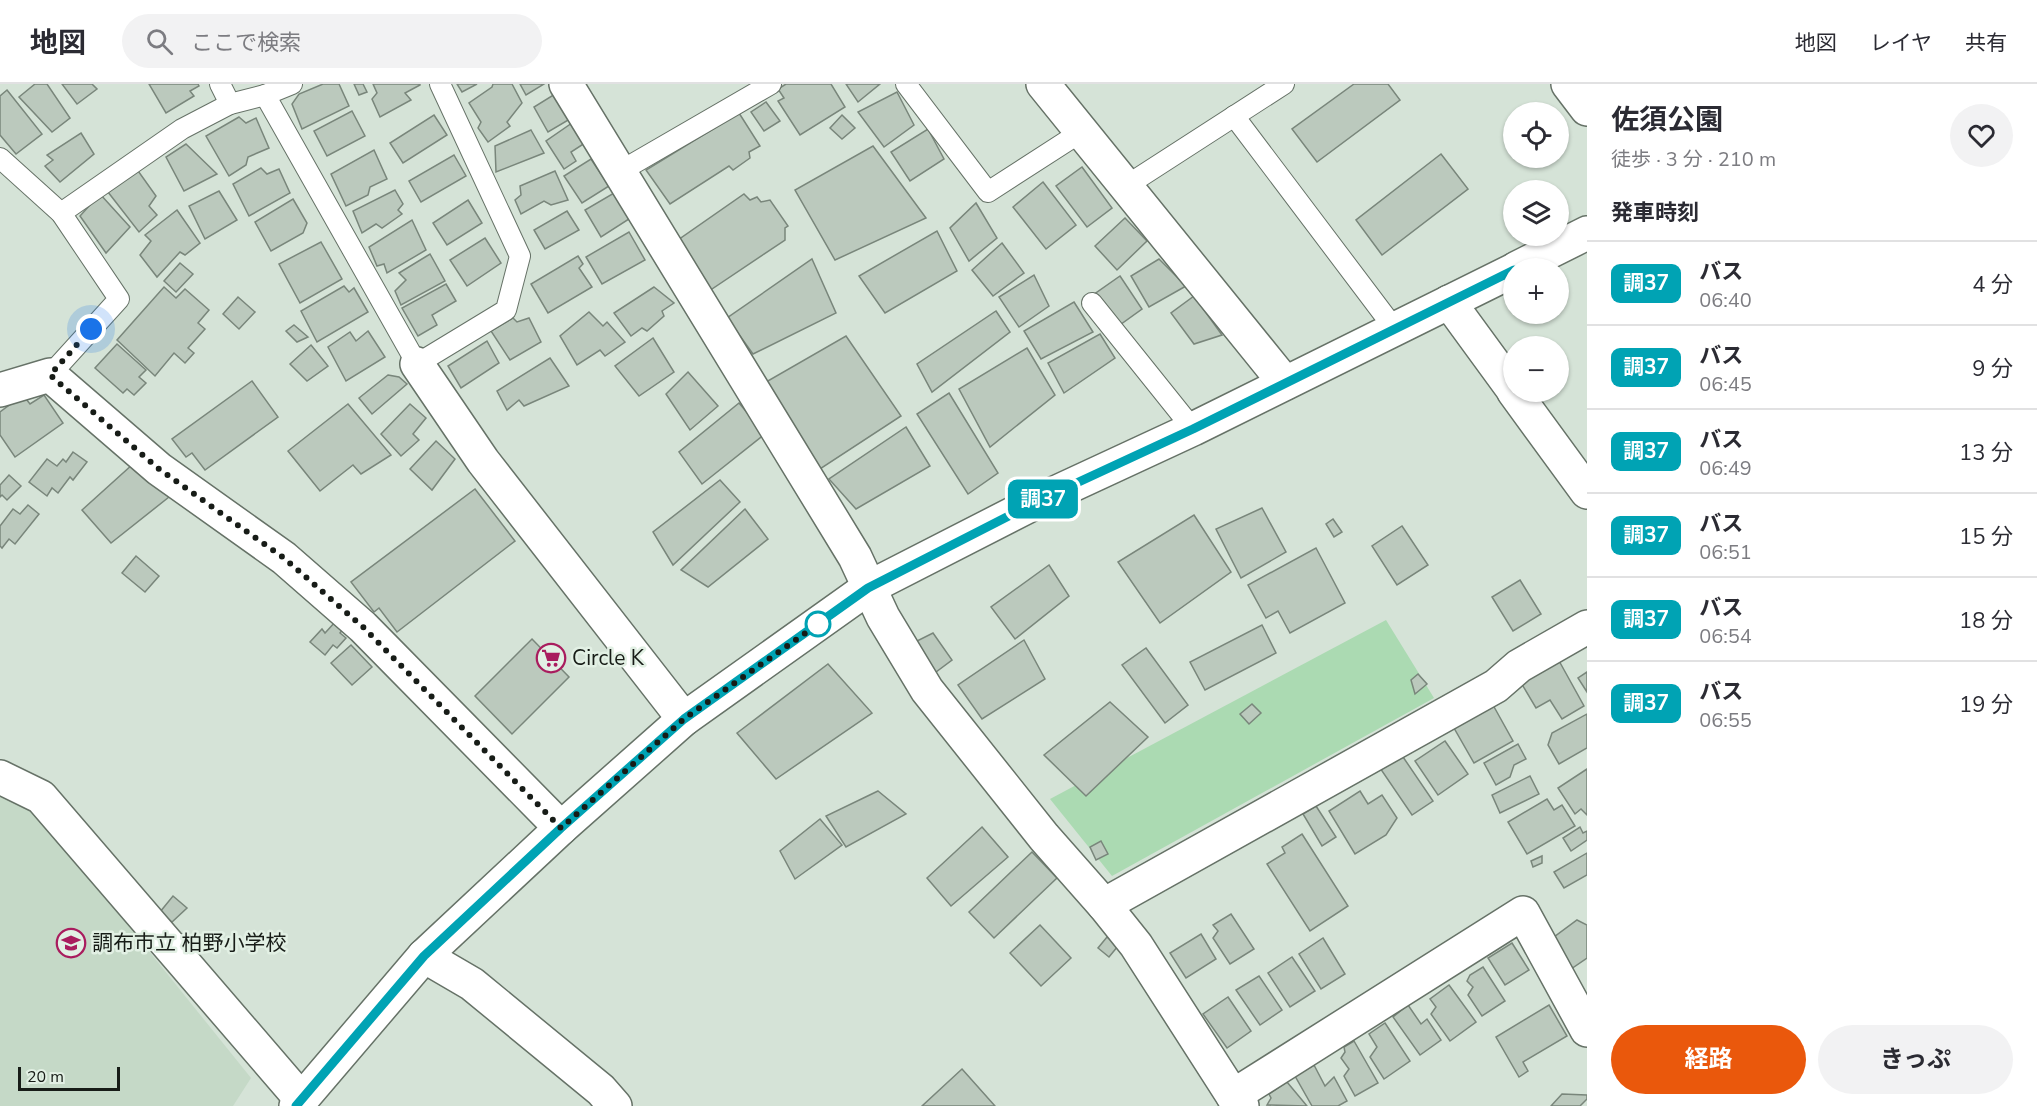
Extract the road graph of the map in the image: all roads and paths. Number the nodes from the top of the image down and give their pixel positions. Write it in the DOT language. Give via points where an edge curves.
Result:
graph roads {
  1 [pos="220,84"];
  2 [pos="292,84"];
  3 [pos="440,84"];
  4 [pos="566,84"];
  5 [pos="771,84"];
  6 [pos="906,84"];
  7 [pos="1043,84"];
  8 [pos="1284,84"];
  9 [pos="1568,84"];
  10 [pos="266,94"];
  11 [pos="230,104"];
  12 [pos="1587,109"];
  13 [pos="1234,116"];
  14 [pos="1081,132"];
  15 [pos="0,158"];
  16 [pos="619,172"];
  17 [pos="1126,186"];
  18 [pos="61,213"];
  19 [pos="1587,233"];
  20 [pos="1537,258"];
  21 [pos="1503,275"];
  22 [pos="1449,302"];
  23 [pos="1092,303"];
  24 [pos="1394,328"];
  25 [pos="417,364"];
  26 [pos="50,375"];
  27 [pos="1503,376"];
  28 [pos="1285,382"];
  29 [pos="0,390"];
  30 [pos="1522,402"];
  31 [pos="1193,429"];
  32 [pos="1587,492"];
  33 [pos="868,588"];
  34 [pos="1587,627"];
  35 [pos="684,719"];
  36 [pos="0,777"];
  37 [pos="561,828"];
  38 [pos="1104,904"];
  39 [pos="424,956"];
  40 [pos="1587,1030"];
  41 [pos="1238,1101"];
  42 [pos="298,1102"];
  43 [pos="615,1106"];
  1 -- 11 [label="lane"];
  2 -- 10 [label="lane"];
  3 -- 25 [label="lane" via="520,256 506,310"];
  4 -- 16 [label="street"];
  5 -- 16 [label="lane"];
  6 -- 14 [label="lane" via="988,192"];
  7 -- 14 [label="street"];
  8 -- 13 [label="lane"];
  9 -- 12 [label="street"];
  10 -- 11 [label="lane"];
  10 -- 25 [label="lane"];
  11 -- 18 [label="lane" via="182,129"];
  13 -- 17 [label="lane"];
  13 -- 24 [label="lane"];
  14 -- 17 [label="street"];
  15 -- 18 [label="lane"];
  16 -- 33 [label="street" via="855,557"];
  17 -- 28 [label="street"];
  18 -- 26 [label="lane" via="119,299"];
  19 -- 20 [label="street"];
  21 -- 22 [label="street"];
  22 -- 24 [label="street"];
  22 -- 27 [label="street"];
  23 -- 31 [label="lane"];
  24 -- 28 [label="street"];
  25 -- 35 [label="street" via="483,461"];
  26 -- 29 [label="street"];
  26 -- 37 [label="street" via="159,469 284,558 363,627"];
  28 -- 31 [label="street"];
  30 -- 32 [label="street"];
  31 -- 33 [label="street" via="1042,499"];
  33 -- 35 [label="street"];
  33 -- 38 [label="street" via="927,690 1044,837"];
  34 -- 38 [label="street" via="1519,666 1496,686"];
  35 -- 37 [label="street"];
  36 -- 42 [label="street" via="41,797"];
  37 -- 39 [label="street"];
  38 -- 41 [label="street" via="1136,945"];
  39 -- 42 [label="street"];
  39 -- 43 [label="street" via="472,984 601,1090"];
  40 -- 41 [label="street" via="1522,913"];
}
